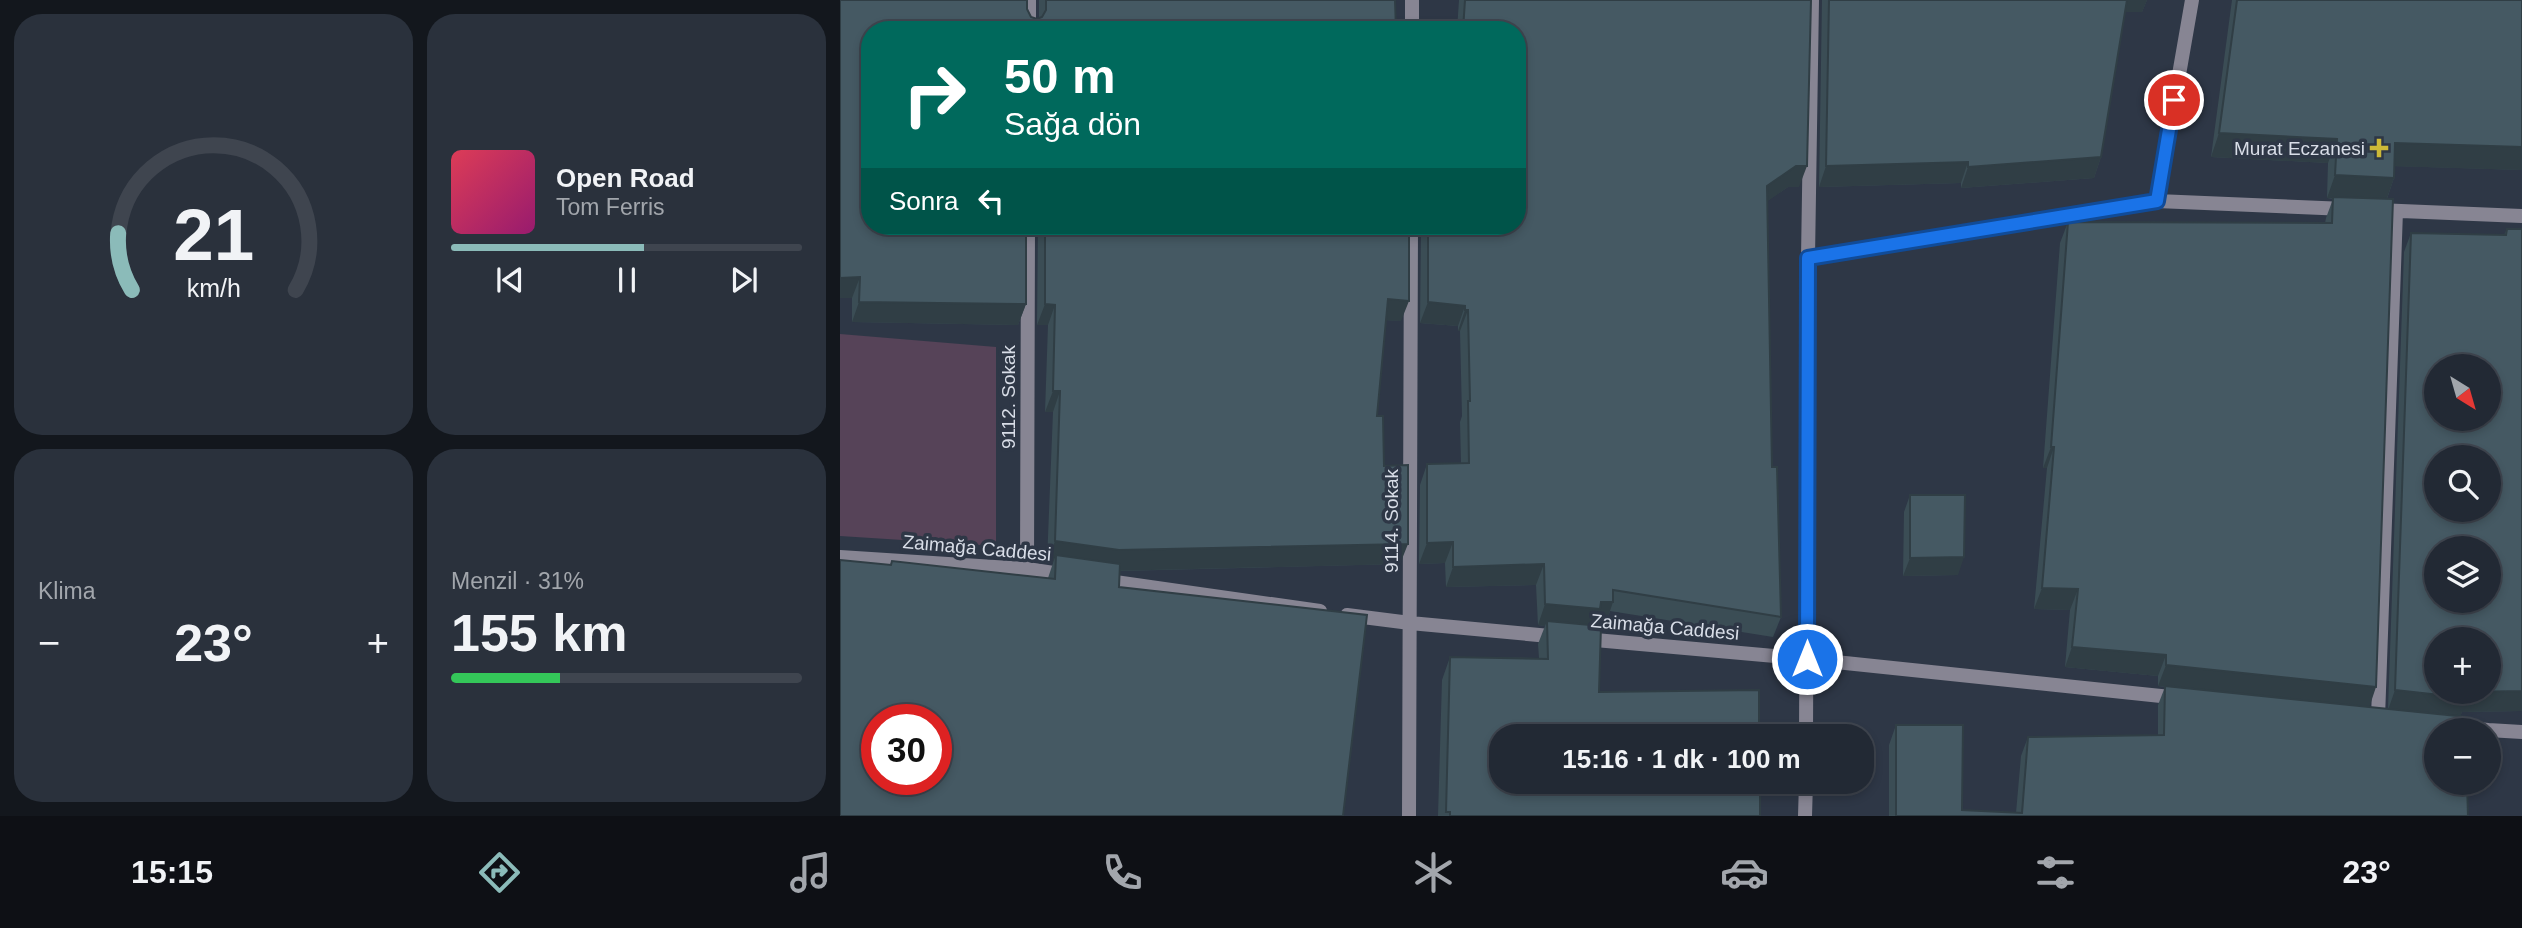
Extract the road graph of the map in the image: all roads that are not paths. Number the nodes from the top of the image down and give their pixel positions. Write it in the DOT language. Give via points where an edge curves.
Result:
graph roads {
  1 [pos="1029,0"];
  2 [pos="1412,0"];
  3 [pos="1812,0"];
  4 [pos="2192,0"];
  5 [pos="1029,21"];
  6 [pos="1412,21"];
  7 [pos="2157,201"];
  8 [pos="2396,211"];
  9 [pos="2522,216"];
  10 [pos="1028,235"];
  11 [pos="1411,235"];
  12 [pos="1808,258"];
  13 [pos="840,557"];
  14 [pos="1027,569"];
  15 [pos="1410,623"];
  16 [pos="1807,659"];
  17 [pos="2197,699"];
  18 [pos="2378,718"];
  19 [pos="1806,724"];
  20 [pos="2501,731"];
  21 [pos="2522,732"];
  22 [pos="1806,794"];
  23 [pos="1409,816"];
  24 [pos="1805,816"];
  1 -- 5 [label="street"];
  2 -- 6 [label="street"];
  3 -- 12 [label="street"];
  4 -- 7 [label="street"];
  7 -- 8 [label="street"];
  7 -- 12 [label="street"];
  8 -- 9 [label="street"];
  8 -- 18 [label="street"];
  10 -- 14 [label="street, 9112. Sokak"];
  11 -- 15 [label="street, 9114. Sokak"];
  12 -- 16 [label="street"];
  13 -- 14 [label="street, Zaimağa Caddesi"];
  14 -- 15 [label="street, Zaimağa Caddesi"];
  15 -- 16 [label="street, Zaimağa Caddesi"];
  15 -- 23 [label="street, 9114. Sokak"];
  16 -- 17 [label="street, Zaimağa Caddesi"];
  16 -- 19 [label="street"];
  20 -- 21 [label="street"];
  22 -- 24 [label="street"];
}
